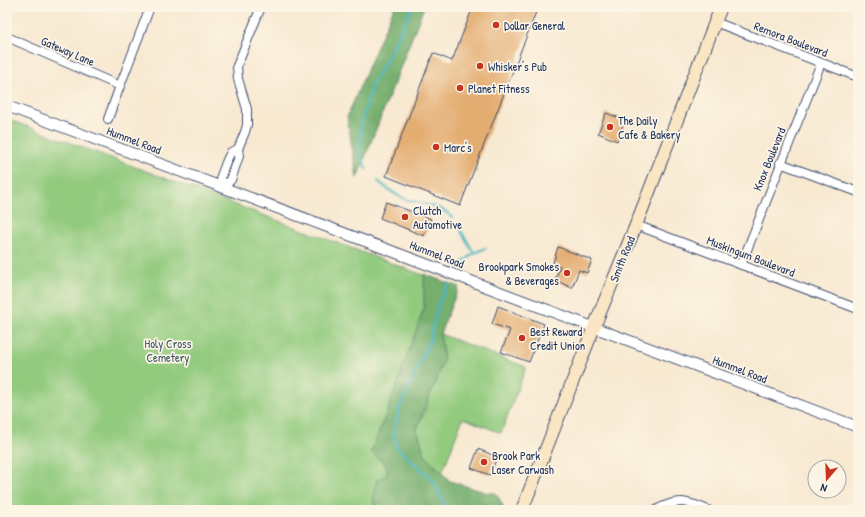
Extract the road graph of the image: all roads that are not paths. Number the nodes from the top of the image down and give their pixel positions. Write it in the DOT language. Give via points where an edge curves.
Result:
graph roads {
  1 [pos="150,7"];
  2 [pos="261,7"];
  3 [pos="721,7"];
  4 [pos="715,22"];
  5 [pos="7,38"];
  6 [pos="821,63"];
  7 [pos="858,77"];
  8 [pos="120,86"];
  9 [pos="7,106"];
  10 [pos="108,119"];
  11 [pos="780,163"];
  12 [pos="222,187"];
  13 [pos="858,192"];
  14 [pos="636,225"];
  15 [pos="741,264"];
  16 [pos="858,309"];
  17 [pos="594,327"];
  18 [pos="858,427"];
  19 [pos="522,510"];
  20 [pos="656,510"];
  21 [pos="708,510"];
  1 -- 8 [label="street"];
  2 -- 12 [label="street" via="237,66 247,113 245,132 238,149 231,152 227,160 221,176"];
  3 -- 4 [label="main road, Smith Road"];
  4 -- 6 [label="street, Remora Boulevard"];
  4 -- 14 [label="main road, Smith Road"];
  5 -- 8 [label="street, Gateway Lane"];
  6 -- 7 [label="street, Remora Boulevard"];
  6 -- 11 [label="street, Knox Boulevard"];
  8 -- 10 [label="street"];
  9 -- 12 [label="street, Hummel Road"];
  11 -- 13 [label="street"];
  11 -- 15 [label="street, Knox Boulevard"];
  12 -- 17 [label="street, Hummel Road"];
  14 -- 15 [label="street, Muskingum Boulevard"];
  14 -- 17 [label="main road, Smith Road"];
  15 -- 16 [label="street, Muskingum Boulevard"];
  17 -- 18 [label="street, Hummel Road"];
  17 -- 19 [label="main road, Smith Road"];
  20 -- 21 [label="street" via="677,501 688,502"];
}
